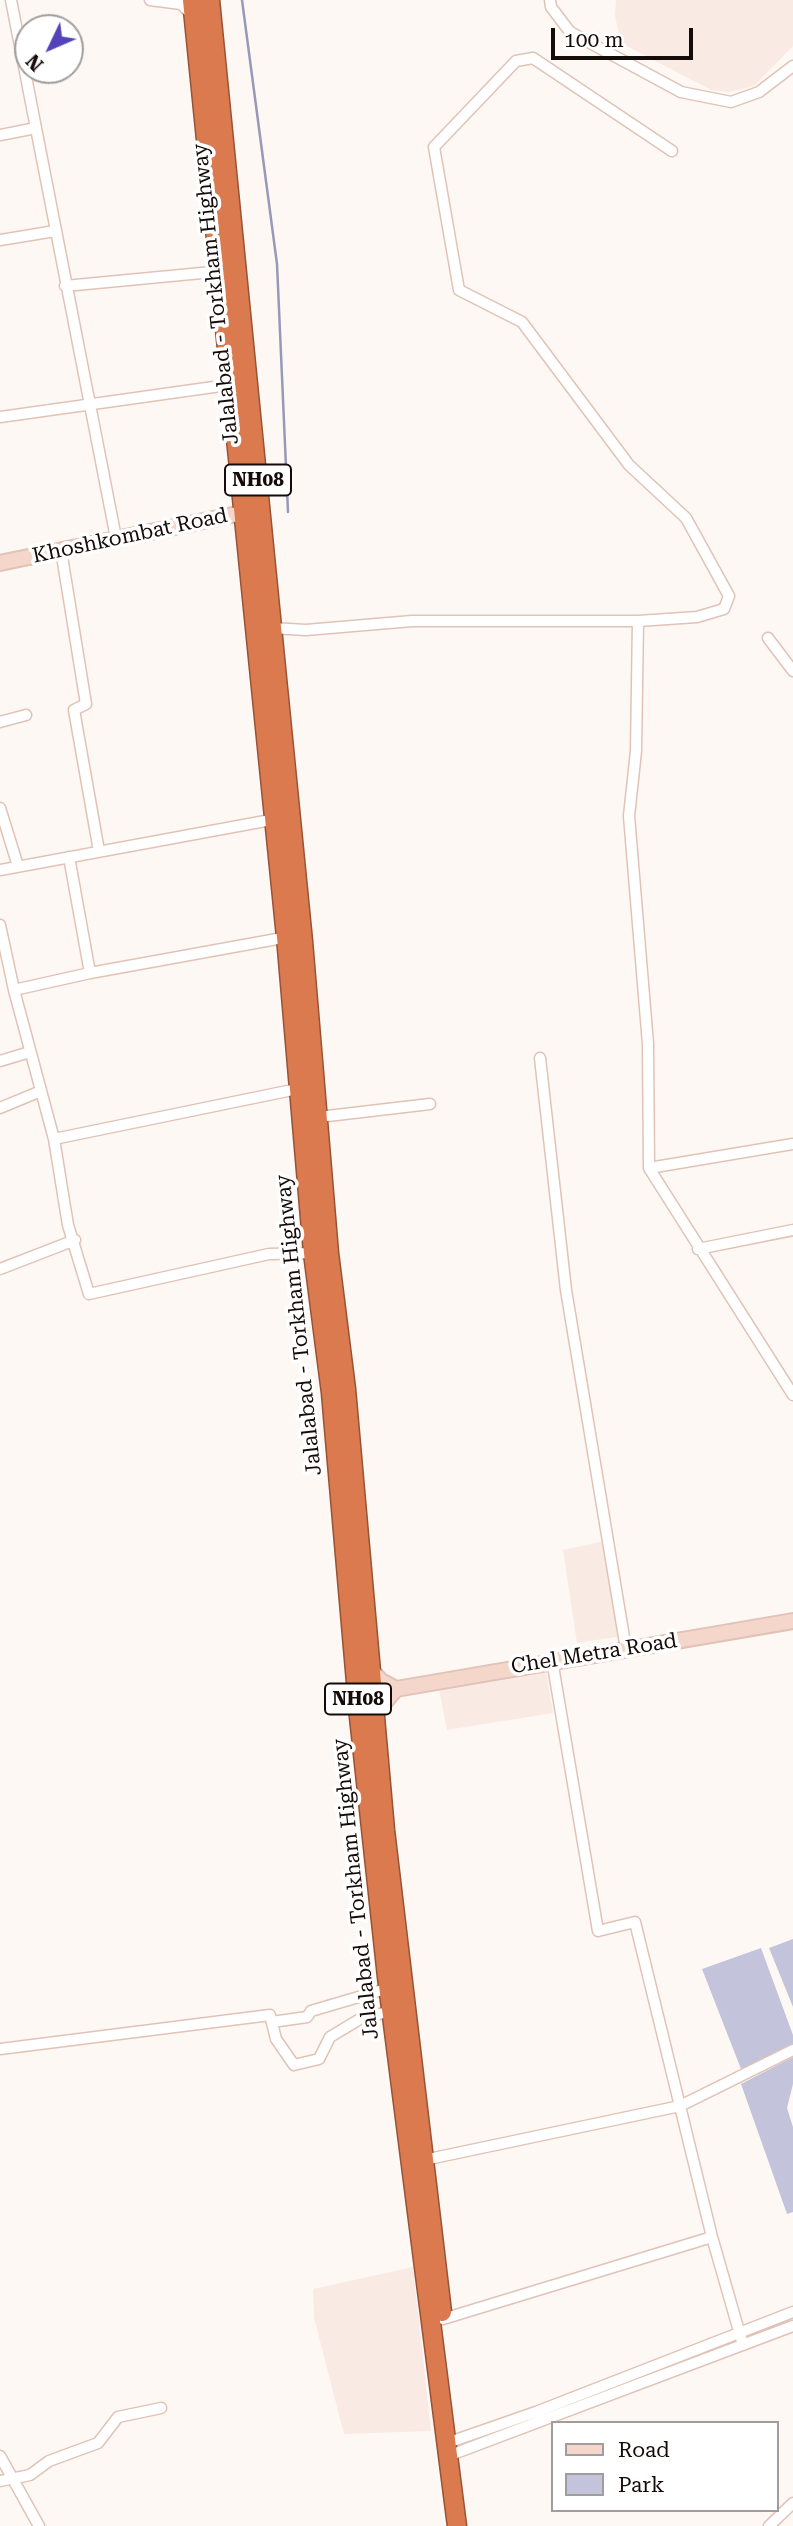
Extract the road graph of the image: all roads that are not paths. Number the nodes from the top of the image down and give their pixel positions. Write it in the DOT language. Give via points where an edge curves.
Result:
graph roads {
  1 [pos="11,0"];
  2 [pos="150,0"];
  3 [pos="550,0"];
  4 [pos="210,5"];
  5 [pos="193,8"];
  6 [pos="216,61"];
  7 [pos="793,66"];
  8 [pos="201,96"];
  9 [pos="36,128"];
  10 [pos="0,135"];
  11 [pos="672,151"];
  12 [pos="55,231"];
  13 [pos="0,240"];
  14 [pos="237,269"];
  15 [pos="219,271"];
  16 [pos="65,286"];
  17 [pos="248,381"];
  18 [pos="230,384"];
  19 [pos="89,406"];
  20 [pos="0,417"];
  21 [pos="260,509"];
  22 [pos="242,512"];
  23 [pos="116,538"];
  24 [pos="61,550"];
  25 [pos="0,563"];
  26 [pos="638,621"];
  27 [pos="272,628"];
  28 [pos="768,638"];
  29 [pos="793,671"];
  30 [pos="26,715"];
  31 [pos="0,722"];
  32 [pos="0,808"];
  33 [pos="281,818"];
  34 [pos="99,851"];
  35 [pos="69,856"];
  36 [pos="18,866"];
  37 [pos="0,870"];
  38 [pos="280,870"];
  39 [pos="298,899"];
  40 [pos="0,926"];
  41 [pos="294,939"];
  42 [pos="90,973"];
  43 [pos="14,990"];
  44 [pos="30,1052"];
  45 [pos="540,1058"];
  46 [pos="0,1061"];
  47 [pos="308,1089"];
  48 [pos="41,1091"];
  49 [pos="430,1104"];
  50 [pos="0,1108"];
  51 [pos="319,1117"];
  52 [pos="54,1139"];
  53 [pos="793,1144"];
  54 [pos="649,1168"];
  55 [pos="793,1230"];
  56 [pos="75,1240"];
  57 [pos="698,1249"];
  58 [pos="321,1253"];
  59 [pos="0,1269"];
  60 [pos="793,1395"];
  61 [pos="793,1621"];
  62 [pos="626,1649"];
  63 [pos="552,1660"];
  64 [pos="372,1670"];
  65 [pos="396,1689"];
  66 [pos="374,1715"];
  67 [pos="389,1988"];
  68 [pos="399,2009"];
  69 [pos="272,2022"];
  70 [pos="0,2049"];
  71 [pos="793,2050"];
  72 [pos="408,2085"];
  73 [pos="680,2106"];
  74 [pos="424,2160"];
  75 [pos="712,2237"];
  76 [pos="793,2312"];
  77 [pos="443,2319"];
  78 [pos="793,2326"];
  79 [pos="739,2332"];
  80 [pos="743,2345"];
  81 [pos="161,2407"];
  82 [pos="486,2429"];
  83 [pos="490,2441"];
  84 [pos="452,2448"];
  85 [pos="0,2456"];
  86 [pos="12,2476"];
  87 [pos="0,2481"];
  88 [pos="793,2503"];
  89 [pos="39,2526"];
  90 [pos="457,2526"];
  91 [pos="467,2526"];
  92 [pos="769,2526"];
  1 -- 9 [label="street"];
  2 -- 5 [label="street"];
  3 -- 7 [label="street" via="570,32 681,92 731,102 759,92"];
  4 -- 6 [label="highway, Jalalabad - Torkham Highway / NH08"];
  5 -- 8 [label="highway, Jalalabad - Torkham Highway / NH08"];
  6 -- 8 [label="highway, Jalalabad - Torkham Highway / NH08"];
  6 -- 14 [label="highway, Jalalabad - Torkham Highway / NH08"];
  8 -- 15 [label="highway, Jalalabad - Torkham Highway / NH08"];
  9 -- 10 [label="street"];
  9 -- 12 [label="street"];
  11 -- 26 [label="street" via="533,58 516,61 434,147 459,290 522,322 629,466 686,517 729,596 723,609 697,617"];
  12 -- 13 [label="street"];
  12 -- 16 [label="street"];
  14 -- 15 [label="street"];
  14 -- 17 [label="highway, Jalalabad - Torkham Highway / NH08"];
  15 -- 16 [label="street"];
  15 -- 18 [label="highway, Jalalabad - Torkham Highway / NH08"];
  16 -- 19 [label="street"];
  17 -- 18 [label="street"];
  17 -- 21 [label="highway, Jalalabad - Torkham Highway / NH08"];
  18 -- 19 [label="street"];
  18 -- 22 [label="highway, Jalalabad - Torkham Highway / NH08"];
  19 -- 20 [label="street"];
  19 -- 23 [label="street"];
  21 -- 22 [label="street, Khoshkombat Road"];
  21 -- 27 [label="highway, Jalalabad - Torkham Highway / NH08"];
  22 -- 23 [label="street, Khoshkombat Road"];
  22 -- 33 [label="highway, Jalalabad - Torkham Highway / NH08"];
  23 -- 24 [label="street, Khoshkombat Road"];
  24 -- 25 [label="street, Khoshkombat Road"];
  24 -- 34 [label="street" via="86,705 74,710"];
  26 -- 27 [label="street" via="412,621 306,630"];
  26 -- 54 [label="street" via="636,751 629,816 648,1044"];
  27 -- 33 [label="highway, Jalalabad - Torkham Highway / NH08"];
  28 -- 29 [label="street"];
  30 -- 31 [label="street"];
  32 -- 36 [label="street"];
  33 -- 34 [label="street"];
  33 -- 38 [label="highway, Jalalabad - Torkham Highway / NH08"];
  33 -- 39 [label="highway, Jalalabad - Torkham Highway / NH08"];
  34 -- 35 [label="street"];
  35 -- 36 [label="street"];
  35 -- 42 [label="street"];
  36 -- 37 [label="street"];
  38 -- 39 [label="highway, Jalalabad - Torkham Highway / NH08"];
  38 -- 41 [label="highway, Jalalabad - Torkham Highway / NH08"];
  39 -- 41 [label="highway, Jalalabad - Torkham Highway / NH08"];
  40 -- 43 [label="street"];
  41 -- 42 [label="street"];
  41 -- 47 [label="highway, Jalalabad - Torkham Highway / NH08"];
  42 -- 43 [label="street"];
  43 -- 44 [label="street"];
  44 -- 46 [label="street"];
  44 -- 48 [label="street"];
  45 -- 62 [label="street" via="566,1290"];
  47 -- 51 [label="highway, Jalalabad - Torkham Highway / NH08"];
  47 -- 52 [label="street"];
  47 -- 58 [label="highway, Jalalabad - Torkham Highway / NH08"];
  48 -- 50 [label="street"];
  48 -- 52 [label="street"];
  49 -- 51 [label="street"];
  51 -- 58 [label="highway, Jalalabad - Torkham Highway / NH08"];
  52 -- 56 [label="street" via="68,1225"];
  53 -- 54 [label="street"];
  54 -- 57 [label="street"];
  55 -- 57 [label="street"];
  56 -- 58 [label="street" via="89,1294 269,1254"];
  56 -- 59 [label="street"];
  57 -- 60 [label="street"];
  58 -- 64 [label="highway, Jalalabad - Torkham Highway / NH08" via="346,1389"];
  58 -- 67 [label="highway, Jalalabad - Torkham Highway / NH08" via="359,1717"];
  61 -- 62 [label="street, Chel Metra Road"];
  62 -- 63 [label="street, Chel Metra Road"];
  63 -- 65 [label="street, Chel Metra Road"];
  63 -- 73 [label="street" via="598,1931 635,1922"];
  64 -- 65 [label="street"];
  64 -- 66 [label="highway, Jalalabad - Torkham Highway / NH08"];
  65 -- 66 [label="street"];
  66 -- 68 [label="highway, Jalalabad - Torkham Highway / NH08"];
  67 -- 68 [label="highway, Jalalabad - Torkham Highway / NH08"];
  67 -- 69 [label="street" via="311,2011 307,2017"];
  68 -- 69 [label="street" via="360,2019 330,2037 319,2059 294,2065 276,2039"];
  68 -- 72 [label="highway, Jalalabad - Torkham Highway / NH08"];
  69 -- 70 [label="street" via="270,2015"];
  71 -- 73 [label="street"];
  72 -- 74 [label="highway, Jalalabad - Torkham Highway / NH08"];
  72 -- 84 [label="highway, Jalalabad - Torkham Highway / NH08"];
  73 -- 74 [label="street"];
  73 -- 75 [label="street"];
  74 -- 77 [label="highway, Jalalabad - Torkham Highway / NH08"];
  75 -- 77 [label="street"];
  75 -- 79 [label="street"];
  76 -- 79 [label="street"];
  77 -- 84 [label="highway, Jalalabad - Torkham Highway / NH08"];
  78 -- 80 [label="street"];
  79 -- 80 [label="street"];
  79 -- 82 [label="street"];
  80 -- 83 [label="street"];
  81 -- 86 [label="street" via="118,2417 98,2443 49,2461 30,2475"];
  82 -- 83 [label="street"];
  82 -- 84 [label="street"];
  83 -- 84 [label="street"];
  84 -- 90 [label="highway, Jalalabad - Torkham Highway / NH08"];
  84 -- 91 [label="highway, Jalalabad - Torkham Highway / NH08"];
  85 -- 86 [label="street"];
  86 -- 87 [label="street"];
  86 -- 89 [label="street"];
  88 -- 92 [label="street"];
}
